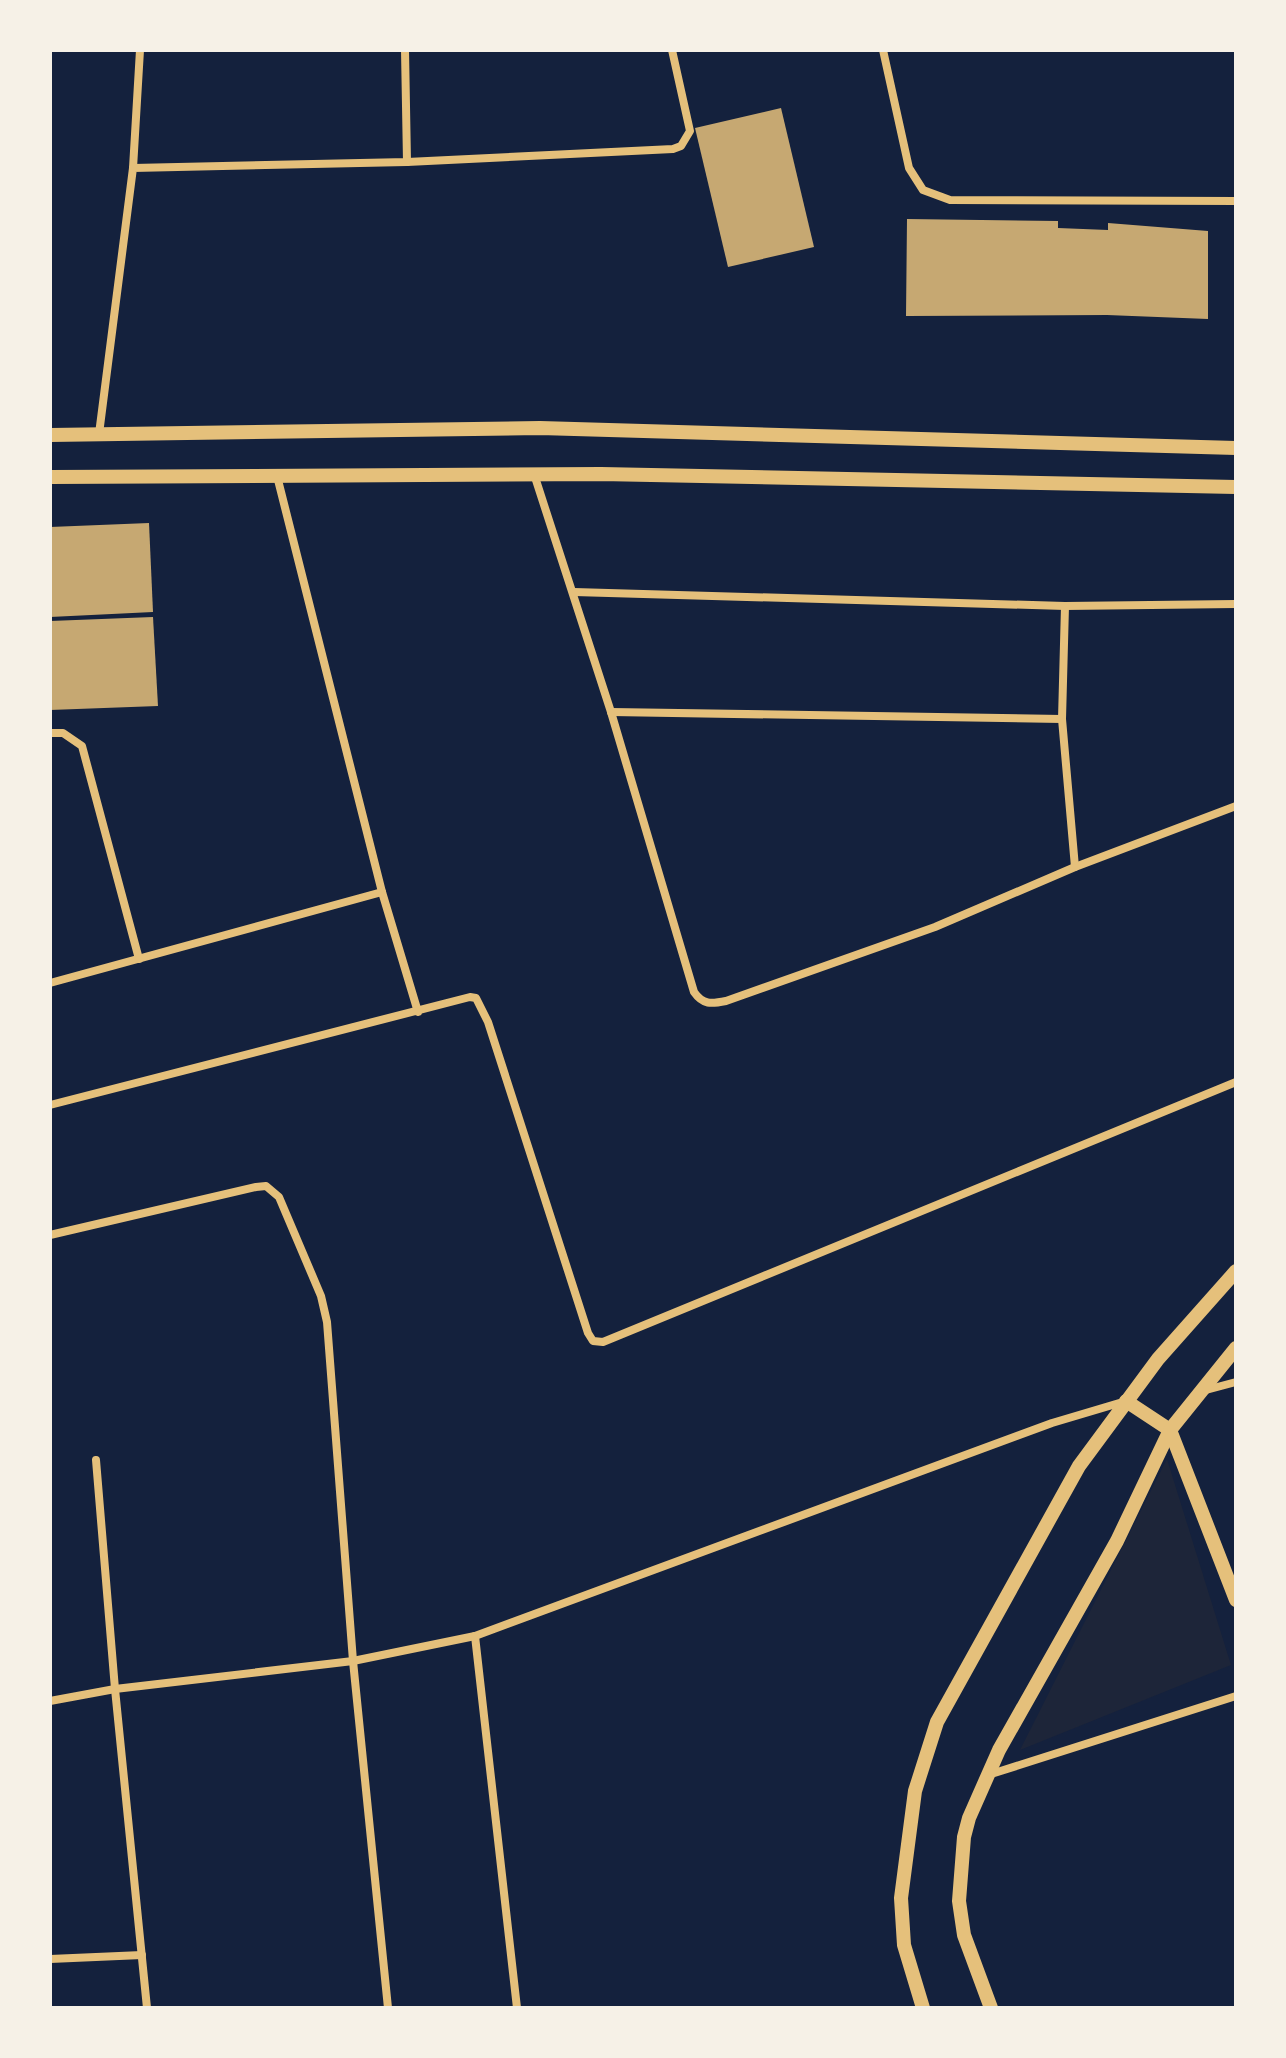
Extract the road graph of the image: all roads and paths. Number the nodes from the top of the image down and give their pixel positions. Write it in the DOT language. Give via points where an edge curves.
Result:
graph roads {
  1 [pos="140,50"];
  2 [pos="405,50"];
  3 [pos="672,50"];
  4 [pos="883,50"];
  5 [pos="407,162"];
  6 [pos="133,168"];
  7 [pos="1236,201"];
  8 [pos="99,434"];
  9 [pos="50,435"];
  10 [pos="1236,448"];
  11 [pos="534,474"];
  12 [pos="277,476"];
  13 [pos="50,477"];
  14 [pos="1236,487"];
  15 [pos="574,592"];
  16 [pos="1236,604"];
  17 [pos="1065,606"];
  18 [pos="611,712"];
  19 [pos="1062,719"];
  20 [pos="50,733"];
  21 [pos="1236,806"];
  22 [pos="1075,867"];
  23 [pos="382,892"];
  24 [pos="139,959"];
  25 [pos="50,983"];
  26 [pos="418,1012"];
  27 [pos="1236,1082"];
  28 [pos="50,1105"];
  29 [pos="50,1235"];
  30 [pos="1236,1271"];
  31 [pos="1236,1348"];
  32 [pos="1236,1382"];
  33 [pos="1201,1391"];
  34 [pos="1126,1401"];
  35 [pos="1170,1430"];
  36 [pos="96,1460"];
  37 [pos="1236,1600"];
  38 [pos="475,1636"];
  39 [pos="353,1661"];
  40 [pos="115,1689"];
  41 [pos="1236,1696"];
  42 [pos="50,1701"];
  43 [pos="987,1775"];
  44 [pos="142,1955"];
  45 [pos="50,1959"];
  46 [pos="147,2008"];
  47 [pos="388,2008"];
  48 [pos="517,2008"];
  49 [pos="923,2008"];
  50 [pos="991,2008"];
  1 -- 6 [label="street"];
  2 -- 5 [label="street"];
  3 -- 5 [label="street" via="690,120 681,146"];
  4 -- 7 [label="street" via="909,168 923,190 950,200"];
  5 -- 6 [label="street"];
  6 -- 8 [label="street"];
  8 -- 9 [label="street"];
  8 -- 10 [label="street" via="540,428"];
  11 -- 12 [label="street"];
  11 -- 14 [label="street"];
  11 -- 15 [label="street"];
  12 -- 13 [label="street"];
  12 -- 23 [label="street"];
  15 -- 17 [label="street"];
  15 -- 18 [label="street"];
  16 -- 17 [label="street"];
  17 -- 19 [label="street"];
  18 -- 19 [label="street"];
  18 -- 22 [label="street" via="701,1002 726,1001 920,932"];
  19 -- 22 [label="street"];
  20 -- 24 [label="street" via="63,733 82,746"];
  21 -- 22 [label="street"];
  23 -- 24 [label="street"];
  23 -- 26 [label="street"];
  24 -- 25 [label="street"];
  26 -- 27 [label="street" via="470,997 480,1005 593,1341 612,1340"];
  26 -- 28 [label="street"];
  29 -- 39 [label="street" via="256,1187 266,1186 279,1197 327,1322"];
  30 -- 34 [label="street"];
  31 -- 33 [label="street"];
  32 -- 33 [label="street"];
  33 -- 35 [label="street"];
  34 -- 35 [label="street"];
  34 -- 38 [label="street" via="1052,1423"];
  34 -- 49 [label="street" via="1079,1466 937,1722 915,1791 901,1898 904,1945"];
  35 -- 37 [label="street"];
  35 -- 43 [label="street" via="1117,1541"];
  36 -- 40 [label="street"];
  38 -- 39 [label="street"];
  38 -- 48 [label="street"];
  39 -- 40 [label="street"];
  39 -- 47 [label="street"];
  40 -- 42 [label="street"];
  40 -- 44 [label="street"];
  41 -- 43 [label="street"];
  43 -- 50 [label="street" via="964,1837 959,1901 964,1935"];
  44 -- 45 [label="street"];
  44 -- 46 [label="street"];
}
